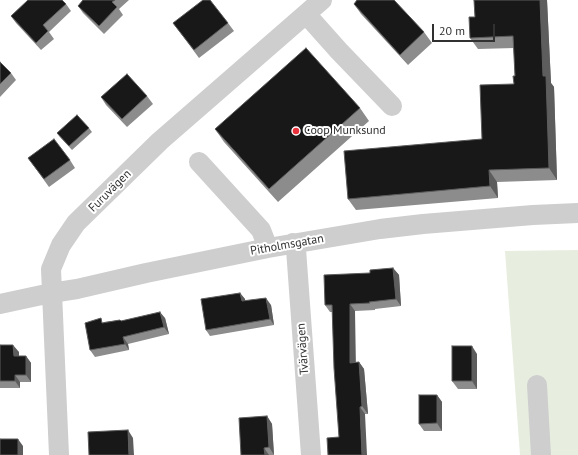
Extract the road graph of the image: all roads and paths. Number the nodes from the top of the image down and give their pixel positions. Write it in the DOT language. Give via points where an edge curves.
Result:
graph roads {
  1 [pos="314,5"];
  2 [pos="392,106"];
  3 [pos="199,162"];
  4 [pos="578,213"];
  5 [pos="293,243"];
  6 [pos="268,248"];
  7 [pos="51,293"];
  8 [pos="0,304"];
  9 [pos="537,385"];
  10 [pos="59,455"];
  11 [pos="311,455"];
  12 [pos="541,455"];
  1 -- 2 [label="street" via="339,51"];
  1 -- 7 [label="street, Furuvägen" via="160,141 76,224 61,245 51,269"];
  3 -- 6 [label="street" via="261,230"];
  4 -- 5 [label="street, Pitholmsgatan" via="424,224"];
  5 -- 6 [label="street, Pitholmsgatan"];
  5 -- 11 [label="street, Tvärvägen" via="296,250"];
  6 -- 7 [label="street, Pitholmsgatan"];
  7 -- 8 [label="street, Pitholmsgatan"];
  7 -- 10 [label="street, Furuvägen"];
  9 -- 12 [label="street"];
}
